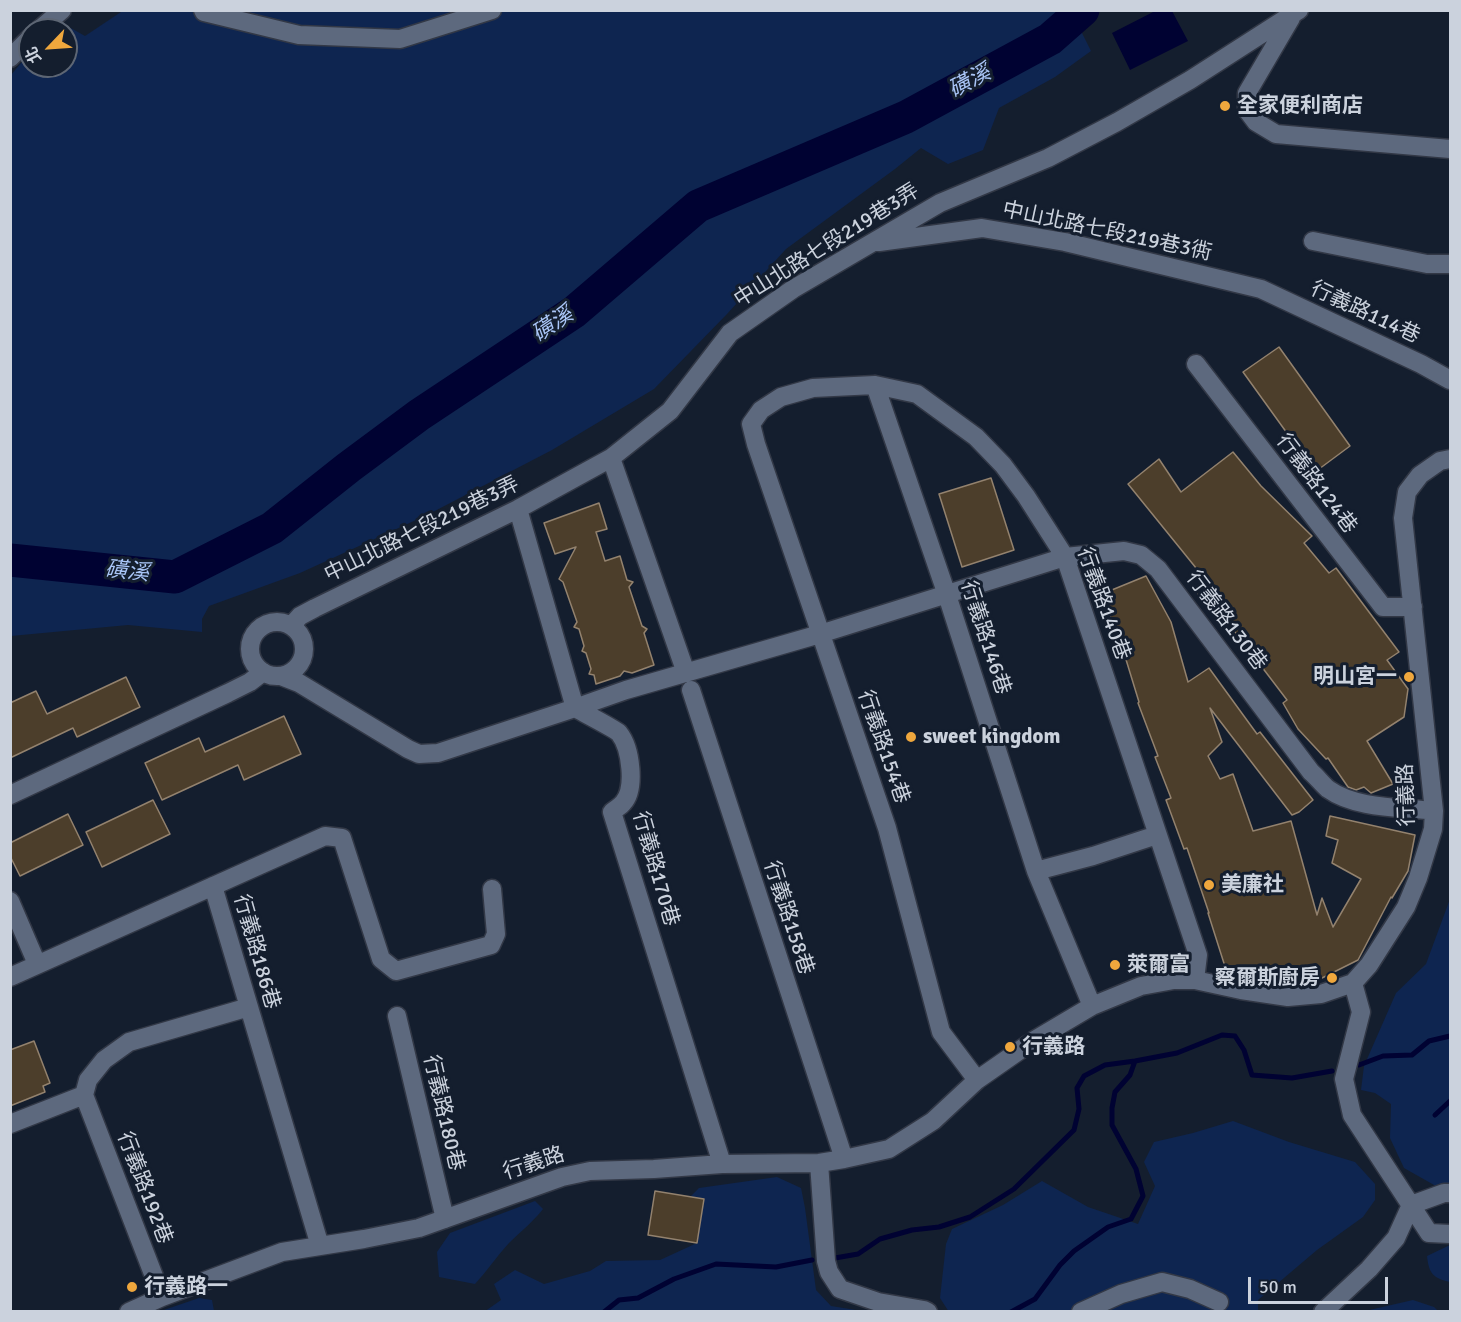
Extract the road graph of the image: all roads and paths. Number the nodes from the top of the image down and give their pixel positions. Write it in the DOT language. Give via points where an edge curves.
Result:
graph roads {
  1 [pos="203,10"];
  2 [pos="492,10"];
  3 [pos="1296,12"];
  4 [pos="1450,149"];
  5 [pos="1313,241"];
  6 [pos="871,243"];
  7 [pos="1450,264"];
  8 [pos="1261,289"];
  9 [pos="1196,364"];
  10 [pos="1450,380"];
  11 [pos="874,385"];
  12 [pos="751,424"];
  13 [pos="611,458"];
  14 [pos="1450,459"];
  15 [pos="518,509"];
  16 [pos="1065,557"];
  17 [pos="947,595"];
  18 [pos="1413,607"];
  19 [pos="297,633"];
  20 [pos="820,634"];
  21 [pos="252,657"];
  22 [pos="302,659"];
  23 [pos="263,672"];
  24 [pos="281,676"];
  25 [pos="688,681"];
  26 [pos="228,693"];
  27 [pos="317,694"];
  28 [pos="574,708"];
  29 [pos="10,795"];
  30 [pos="1434,811"];
  31 [pos="1157,835"];
  32 [pos="1036,872"];
  33 [pos="213,886"];
  34 [pos="492,889"];
  35 [pos="10,901"];
  36 [pos="38,964"];
  37 [pos="10,977"];
  38 [pos="1195,980"];
  39 [pos="1353,983"];
  40 [pos="1092,1006"];
  41 [pos="249,1007"];
  42 [pos="397,1016"];
  43 [pos="977,1080"];
  44 [pos="84,1095"];
  45 [pos="10,1124"];
  46 [pos="844,1159"];
  47 [pos="723,1164"];
  48 [pos="819,1164"];
  49 [pos="1450,1193"];
  50 [pos="1411,1205"];
  51 [pos="445,1220"];
  52 [pos="1450,1234"];
  53 [pos="320,1246"];
  54 [pos="162,1297"];
  55 [pos="1219,1302"];
  56 [pos="129,1311"];
  57 [pos="928,1311"];
  58 [pos="1081,1311"];
  59 [pos="1323,1311"];
  1 -- 2 [label="street" via="299,35 400,39"];
  3 -- 4 [label="street" via="1247,93 1247,110 1256,122 1276,134"];
  3 -- 6 [label="street, 中山北路七段219巷3弄" via="1117,122 1048,158 940,203"];
  5 -- 7 [label="street" via="1427,264"];
  6 -- 8 [label="street, 中山北路七段219巷3衖" via="982,228 1065,242"];
  6 -- 13 [label="street, 中山北路七段219巷3弄" via="793,289 730,333 670,411"];
  8 -- 10 [label="street, 行義路114巷"];
  9 -- 18 [label="street, 行義路124巷" via="1383,607"];
  11 -- 12 [label="street, 行義路140巷" via="813,388 781,397 761,410"];
  11 -- 16 [label="street, 行義路140巷" via="917,394 976,437 1004,465"];
  11 -- 17 [label="street, 行義路146巷"];
  12 -- 20 [label="street, 行義路154巷"];
  13 -- 15 [label="street, 中山北路七段219巷3弄"];
  13 -- 25 [label="street, 行義路158巷"];
  14 -- 18 [label="street, 行義路" via="1420,475 1407,492 1403,519"];
  15 -- 19 [label="street, 中山北路七段219巷3弄" via="300,616"];
  15 -- 28 [label="street"];
  16 -- 17 [label="street, 行義路130巷"];
  16 -- 30 [label="street, 行義路130巷" via="1124,551 1141,555 1158,569 1311,772 1328,788 1349,800"];
  16 -- 31 [label="street, 行義路140巷"];
  17 -- 20 [label="street, 行義路130巷"];
  17 -- 32 [label="street, 行義路146巷"];
  18 -- 30 [label="street, 行義路"];
  19 -- 21 [label="street" via="282,623 264,625 252,639"];
  19 -- 22 [label="street" via="304,650"];
  20 -- 25 [label="street, 行義路130巷"];
  20 -- 43 [label="street, 行義路154巷" via="887,828 941,1032"];
  21 -- 23 [label="street"];
  21 -- 26 [label="street" via="248,671"];
  22 -- 24 [label="street" via="290,673"];
  22 -- 27 [label="street"];
  23 -- 24 [label="street"];
  23 -- 26 [label="street"];
  24 -- 27 [label="street, 行義路130巷"];
  25 -- 28 [label="street, 行義路130巷" via="626,690"];
  25 -- 46 [label="street, 行義路158巷"];
  26 -- 29 [label="street"];
  27 -- 28 [label="street, 行義路130巷" via="419,754 465,745"];
  28 -- 47 [label="street, 行義路170巷" via="618,731 626,746 631,766 629,788 624,802 612,812"];
  30 -- 39 [label="street, 行義路" via="1433,829 1406,907"];
  31 -- 32 [label="street"];
  31 -- 38 [label="street, 行義路140巷" via="1198,955"];
  32 -- 40 [label="street, 行義路146巷"];
  33 -- 34 [label="street" via="325,836 342,838 381,959 396,971 491,945 496,934"];
  33 -- 36 [label="street, 行義路186巷"];
  33 -- 41 [label="street, 行義路186巷"];
  35 -- 36 [label="street"];
  36 -- 37 [label="street, 行義路186巷"];
  38 -- 39 [label="street, 行義路" via="1288,997 1321,994"];
  38 -- 40 [label="street, 行義路" via="1142,986"];
  39 -- 50 [label="street" via="1361,1012 1344,1079 1352,1115"];
  40 -- 43 [label="street, 行義路"];
  41 -- 44 [label="street" via="129,1042 104,1059 88,1080"];
  41 -- 53 [label="street, 行義路186巷"];
  42 -- 51 [label="street, 行義路180巷"];
  43 -- 46 [label="street, 行義路" via="933,1121 889,1149"];
  44 -- 45 [label="street"];
  44 -- 54 [label="street, 行義路192巷"];
  46 -- 48 [label="street, 行義路"];
  47 -- 48 [label="street, 行義路"];
  47 -- 51 [label="street, 行義路" via="562,1176"];
  48 -- 57 [label="street" via="826,1261 840,1289 878,1302"];
  49 -- 50 [label="street"];
  50 -- 52 [label="street" via="1429,1233"];
  50 -- 59 [label="street" via="1396,1238"];
  51 -- 53 [label="street, 行義路"];
  53 -- 54 [label="street, 行義路" via="282,1252"];
  54 -- 56 [label="street, 行義路"];
  55 -- 58 [label="street" via="1162,1282"];
}
